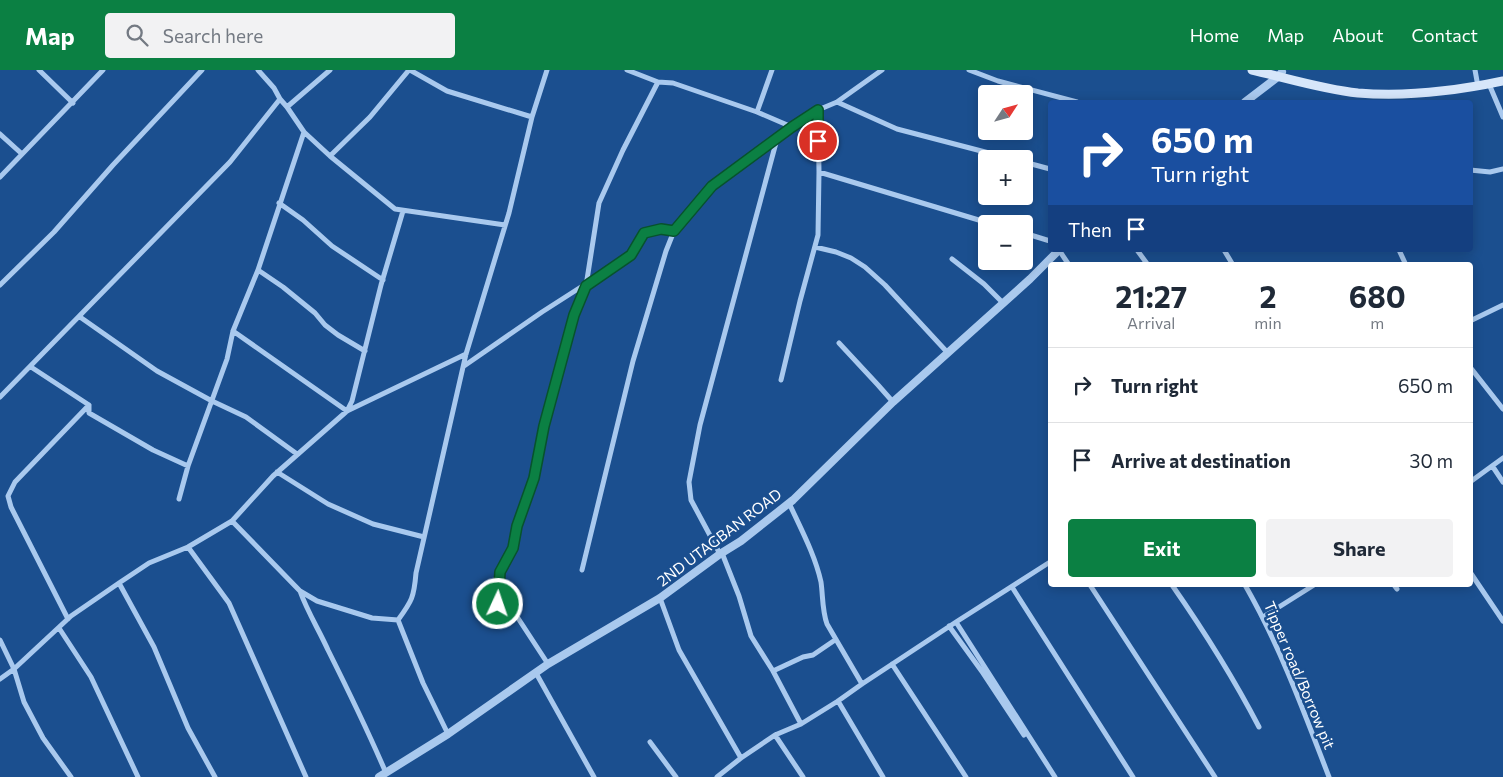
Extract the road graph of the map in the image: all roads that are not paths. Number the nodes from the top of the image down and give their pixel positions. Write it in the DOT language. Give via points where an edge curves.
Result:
graph roads {
  1 [pos="39,70"];
  2 [pos="103,70"];
  3 [pos="202,70"];
  4 [pos="258,70"];
  5 [pos="330,70"];
  6 [pos="410,70"];
  7 [pos="547,70"];
  8 [pos="627,70"];
  9 [pos="772,70"];
  10 [pos="882,70"];
  11 [pos="969,70"];
  12 [pos="1252,70"];
  13 [pos="1475,70"];
  14 [pos="1280,72"];
  15 [pos="1503,75"];
  16 [pos="1477,81"];
  17 [pos="1503,81"];
  18 [pos="658,82"];
  19 [pos="1489,84"];
  20 [pos="280,99"];
  21 [pos="1069,100"];
  22 [pos="1247,100"];
  23 [pos="837,102"];
  24 [pos="72,103"];
  25 [pos="287,107"];
  26 [pos="818,110"];
  27 [pos="757,112"];
  28 [pos="532,117"];
  29 [pos="1503,117"];
  30 [pos="792,127"];
  31 [pos="304,132"];
  32 [pos="0,134"];
  33 [pos="778,138"];
  34 [pos="978,150"];
  35 [pos="22,154"];
  36 [pos="330,156"];
  37 [pos="1033,164"];
  38 [pos="1048,168"];
  39 [pos="1503,169"];
  40 [pos="1473,170"];
  41 [pos="819,172"];
  42 [pos="0,177"];
  43 [pos="279,203"];
  44 [pos="403,211"];
  45 [pos="978,220"];
  46 [pos="505,225"];
  47 [pos="674,231"];
  48 [pos="1033,236"];
  49 [pos="1048,240"];
  50 [pos="815,247"];
  51 [pos="1057,252"];
  52 [pos="952,259"];
  53 [pos="258,270"];
  54 [pos="383,280"];
  55 [pos="0,285"];
  56 [pos="586,286"];
  57 [pos="1003,303"];
  58 [pos="1503,305"];
  59 [pos="80,317"];
  60 [pos="1473,320"];
  61 [pos="234,331"];
  62 [pos="839,343"];
  63 [pos="365,351"];
  64 [pos="947,352"];
  65 [pos="466,354"];
  66 [pos="30,367"];
  67 [pos="463,367"];
  68 [pos="1473,371"];
  69 [pos="781,380"];
  70 [pos="0,398"];
  71 [pos="212,401"];
  72 [pos="892,402"];
  73 [pos="89,405"];
  74 [pos="1503,409"];
  75 [pos="347,411"];
  76 [pos="297,454"];
  77 [pos="1503,458"];
  78 [pos="188,466"];
  79 [pos="1493,467"];
  80 [pos="277,472"];
  81 [pos="1473,480"];
  82 [pos="1503,482"];
  83 [pos="179,499"];
  84 [pos="789,503"];
  85 [pos="232,521"];
  86 [pos="424,537"];
  87 [pos="188,547"];
  88 [pos="721,553"];
  89 [pos="1048,563"];
  90 [pos="582,570"];
  91 [pos="1473,576"];
  92 [pos="118,583"];
  93 [pos="1091,587"];
  94 [pos="1173,587"];
  95 [pos="1246,587"];
  96 [pos="1308,587"];
  97 [pos="1012,588"];
  98 [pos="300,590"];
  99 [pos="660,598"];
  100 [pos="1263,617"];
  101 [pos="68,619"];
  102 [pos="398,620"];
  103 [pos="1503,621"];
  104 [pos="956,622"];
  105 [pos="949,626"];
  106 [pos="59,628"];
  107 [pos="0,640"];
  108 [pos="835,640"];
  109 [pos="548,664"];
  110 [pos="892,664"];
  111 [pos="14,669"];
  112 [pos="773,671"];
  113 [pos="536,673"];
  114 [pos="0,679"];
  115 [pos="862,684"];
  116 [pos="838,701"];
  117 [pos="801,724"];
  118 [pos="1259,727"];
  119 [pos="448,734"];
  120 [pos="775,736"];
  121 [pos="650,742"];
  122 [pos="741,758"];
  123 [pos="383,775"];
  124 [pos="720,776"];
  125 [pos="71,777"];
  126 [pos="138,777"];
  127 [pos="215,777"];
  128 [pos="306,777"];
  129 [pos="594,777"];
  130 [pos="676,777"];
  131 [pos="803,777"];
  132 [pos="883,777"];
  133 [pos="966,777"];
  134 [pos="1053,777"];
  135 [pos="1133,777"];
  136 [pos="1215,777"];
  137 [pos="1329,777"];
  1 -- 24 [label="street"];
  2 -- 24 [label="street"];
  3 -- 55 [label="street" via="54,232"];
  4 -- 20 [label="street"];
  5 -- 25 [label="street"];
  6 -- 28 [label="street" via="448,91"];
  6 -- 36 [label="street" via="370,117"];
  7 -- 28 [label="street"];
  8 -- 18 [label="street"];
  9 -- 27 [label="street"];
  10 -- 23 [label="street"];
  11 -- 21 [label="street" via="998,82"];
  12 -- 14 [label="main road"];
  13 -- 16 [label="street"];
  14 -- 16 [label="main road" via="1358,87 1410,89"];
  14 -- 19 [label="main road" via="1325,87 1366,93 1411,95"];
  14 -- 22 [label="street"];
  15 -- 16 [label="main road"];
  17 -- 19 [label="main road"];
  18 -- 27 [label="street" via="673,83"];
  18 -- 56 [label="street" via="599,203"];
  19 -- 29 [label="street"];
  20 -- 25 [label="street"];
  20 -- 59 [label="street" via="230,162"];
  23 -- 26 [label="street"];
  23 -- 34 [label="street" via="897,129"];
  24 -- 35 [label="street"];
  25 -- 31 [label="street"];
  26 -- 30 [label="street"];
  26 -- 41 [label="street"];
  27 -- 30 [label="street"];
  28 -- 46 [label="street"];
  30 -- 33 [label="street"];
  31 -- 36 [label="street"];
  31 -- 43 [label="street"];
  32 -- 35 [label="street"];
  33 -- 47 [label="street" via="712,186"];
  33 -- 88 [label="street" via="700,425 689,482 691,500"];
  35 -- 42 [label="street"];
  36 -- 44 [label="street" via="395,210"];
  37 -- 38 [label="street"];
  39 -- 40 [label="street"];
  41 -- 45 [label="street"];
  41 -- 50 [label="street"];
  43 -- 53 [label="street"];
  43 -- 54 [label="street" via="304,220 332,246"];
  44 -- 46 [label="street"];
  44 -- 54 [label="street"];
  46 -- 65 [label="street"];
  47 -- 56 [label="street" via="661,229 644,233 631,255"];
  47 -- 90 [label="street" via="633,361"];
  48 -- 49 [label="street"];
  50 -- 64 [label="street" via="852,258 865,267"];
  50 -- 69 [label="street"];
  51 -- 57 [label="street, 2ND UTAGBAN ROAD"];
  52 -- 57 [label="street"];
  53 -- 61 [label="street"];
  53 -- 63 [label="street" via="283,287 338,335"];
  54 -- 63 [label="street"];
  56 -- 67 [label="street"];
  56 -- 109 [label="street" via="574,315 544,426 534,478 513,548 500,572 498,604 514,612"];
  57 -- 64 [label="street, 2ND UTAGBAN ROAD"];
  58 -- 60 [label="street"];
  59 -- 66 [label="street"];
  59 -- 71 [label="street" via="157,370"];
  61 -- 71 [label="street"];
  61 -- 75 [label="street"];
  62 -- 72 [label="street"];
  63 -- 75 [label="street"];
  64 -- 72 [label="street, 2ND UTAGBAN ROAD"];
  65 -- 67 [label="street"];
  65 -- 75 [label="street"];
  66 -- 70 [label="street"];
  66 -- 73 [label="street"];
  67 -- 86 [label="street"];
  68 -- 74 [label="street"];
  71 -- 76 [label="street" via="246,417"];
  71 -- 78 [label="street"];
  72 -- 84 [label="street, 2ND UTAGBAN ROAD"];
  73 -- 78 [label="street" via="89,413"];
  73 -- 101 [label="street" via="15,482 8,496"];
  75 -- 76 [label="street"];
  76 -- 80 [label="street"];
  77 -- 79 [label="street"];
  78 -- 83 [label="street"];
  79 -- 81 [label="street"];
  79 -- 82 [label="street"];
  80 -- 85 [label="street"];
  80 -- 86 [label="street" via="328,504 373,524"];
  84 -- 88 [label="street, 2ND UTAGBAN ROAD"];
  84 -- 108 [label="street" via="812,553 820,581 823,614"];
  85 -- 87 [label="street"];
  85 -- 98 [label="street"];
  86 -- 102 [label="street" via="414,594"];
  87 -- 92 [label="street" via="149,562"];
  87 -- 128 [label="street" via="229,603"];
  88 -- 99 [label="street, 2ND UTAGBAN ROAD"];
  88 -- 112 [label="street" via="751,636"];
  89 -- 97 [label="street"];
  91 -- 103 [label="street"];
  92 -- 101 [label="street"];
  92 -- 127 [label="street" via="154,647 188,728"];
  93 -- 136 [label="street"];
  94 -- 118 [label="street" via="1231,675"];
  95 -- 100 [label="street, Tipper road/Borrow pit"];
  96 -- 100 [label="street"];
  97 -- 104 [label="street"];
  97 -- 135 [label="street"];
  98 -- 102 [label="street" via="317,601 372,618"];
  98 -- 123 [label="street" via="307,611 363,720"];
  99 -- 109 [label="street, 2ND UTAGBAN ROAD"];
  99 -- 122 [label="street" via="679,650"];
  100 -- 137 [label="street, Tipper road/Borrow pit"];
  101 -- 106 [label="street"];
  102 -- 119 [label="street"];
  104 -- 105 [label="street"];
  104 -- 134 [label="street"];
  105 -- 110 [label="street"];
  105 -- 134 [label="street"];
  106 -- 111 [label="street"];
  106 -- 126 [label="street" via="90,677"];
  107 -- 111 [label="street"];
  108 -- 112 [label="street" via="812,655"];
  108 -- 115 [label="street"];
  109 -- 113 [label="street, 2ND UTAGBAN ROAD"];
  110 -- 115 [label="street"];
  110 -- 133 [label="street"];
  111 -- 114 [label="street"];
  111 -- 125 [label="street" via="24,702"];
  112 -- 117 [label="street"];
  113 -- 119 [label="street, 2ND UTAGBAN ROAD"];
  113 -- 129 [label="street"];
  115 -- 116 [label="street"];
  116 -- 117 [label="street"];
  116 -- 132 [label="street"];
  117 -- 120 [label="street"];
  119 -- 123 [label="street, 2ND UTAGBAN ROAD"];
  120 -- 122 [label="street"];
  120 -- 131 [label="street"];
  121 -- 130 [label="street"];
  122 -- 124 [label="street"];
}
